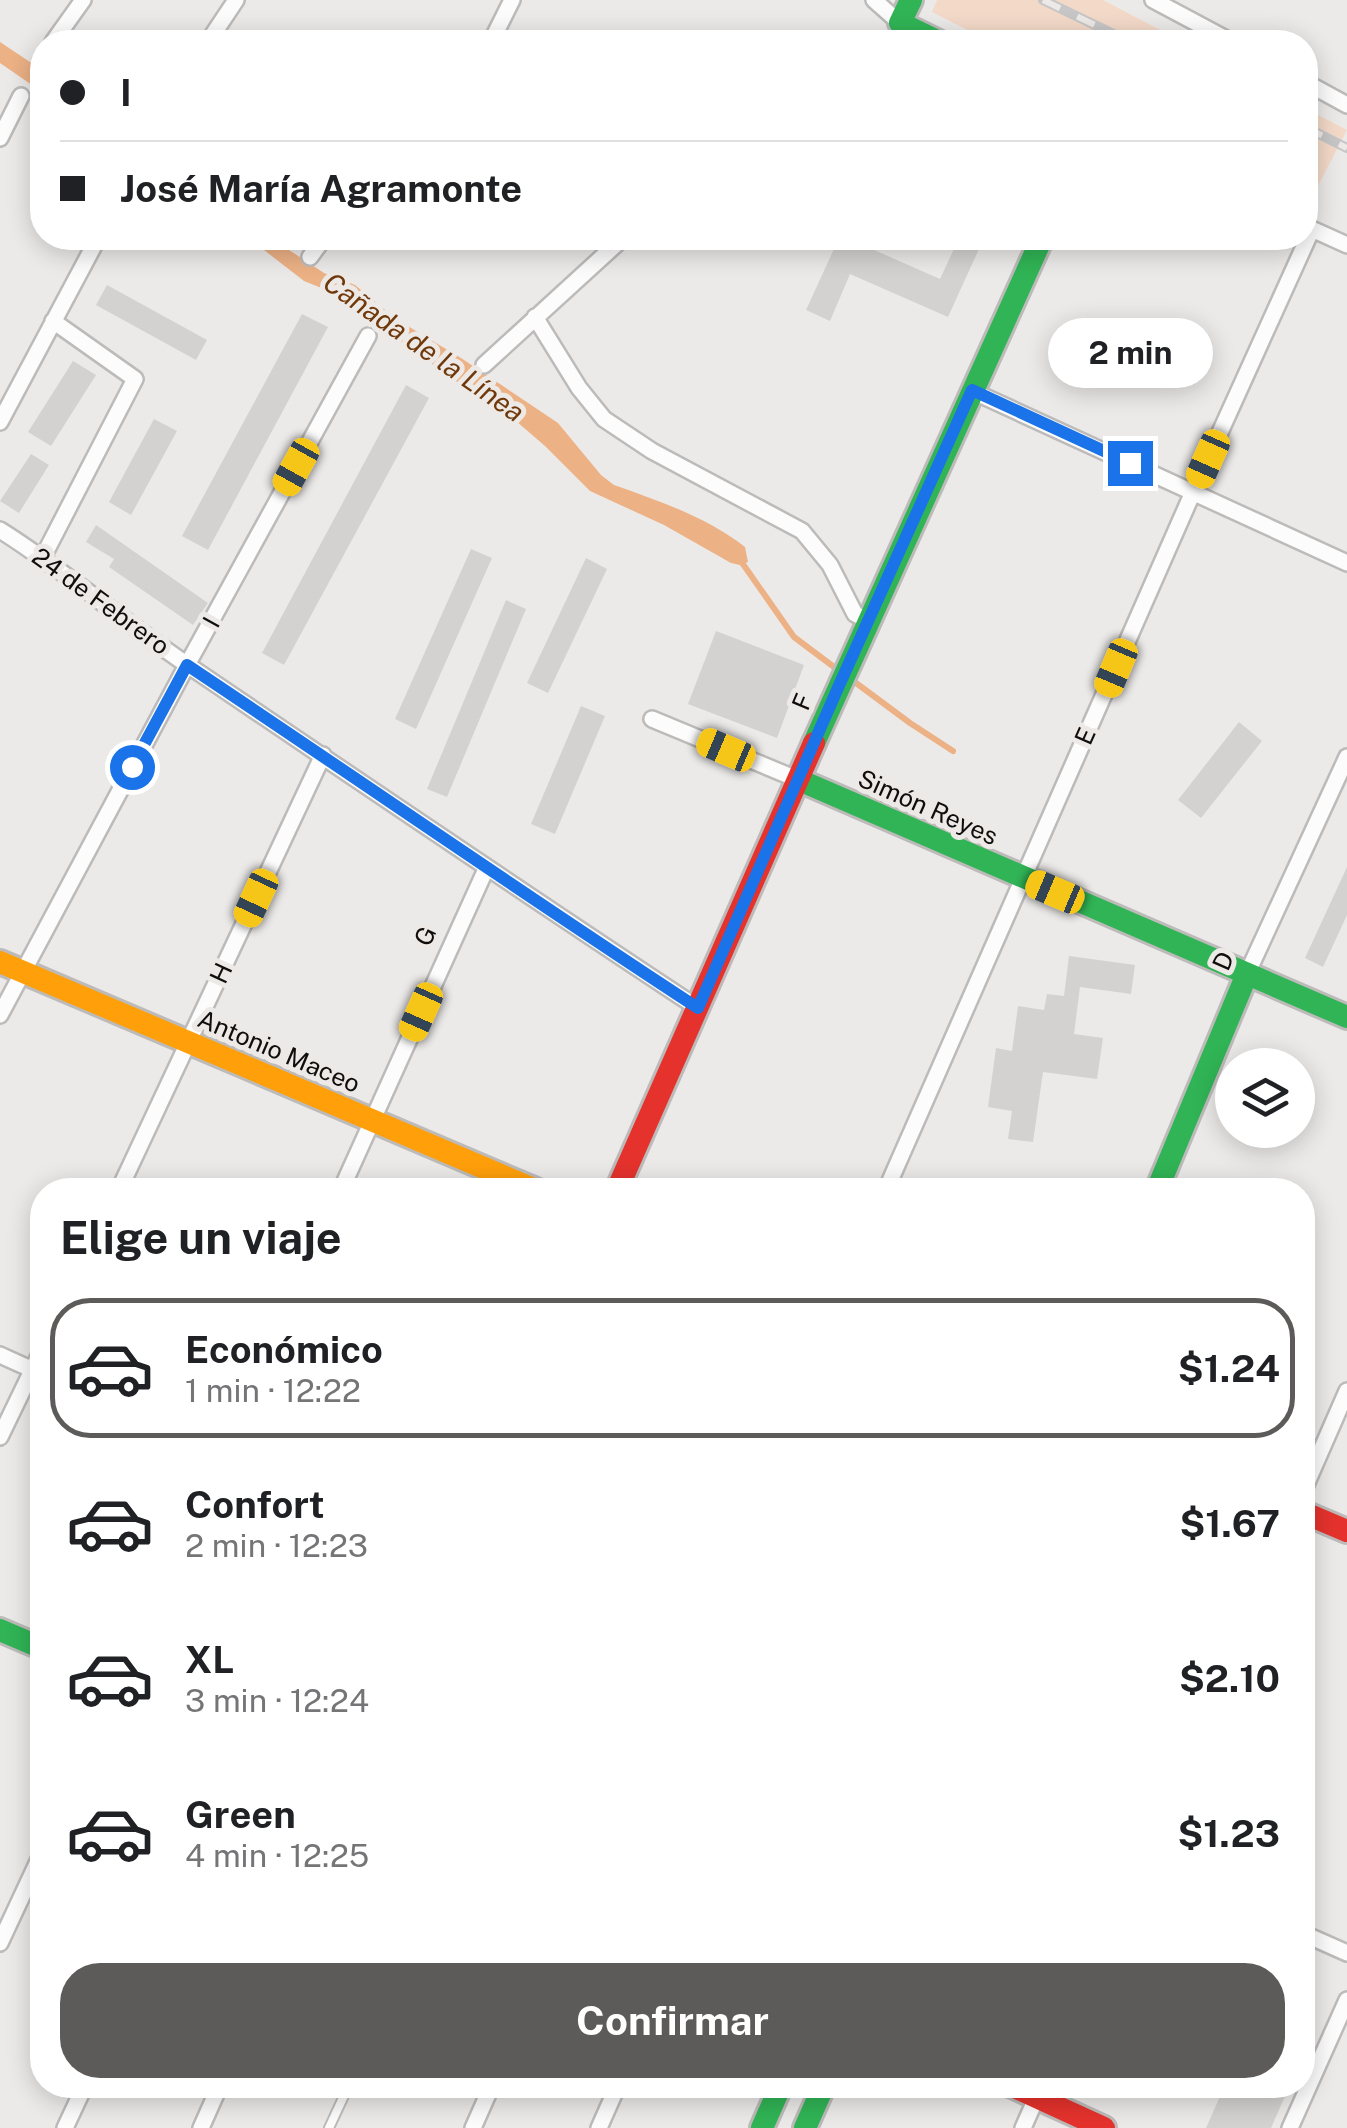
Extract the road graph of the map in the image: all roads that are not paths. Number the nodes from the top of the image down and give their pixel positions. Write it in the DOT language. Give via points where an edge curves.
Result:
graph roads {
  1 [pos="82,0"];
  2 [pos="236,0"];
  3 [pos="512,0"];
  4 [pos="874,0"];
  5 [pos="911,0"];
  6 [pos="1153,0"];
  7 [pos="900,23"];
  8 [pos="61,30"];
  9 [pos="216,30"];
  10 [pos="497,30"];
  11 [pos="914,30"];
  12 [pos="1209,30"];
  13 [pos="1318,89"];
  14 [pos="22,96"];
  15 [pos="1347,105"];
  16 [pos="0,138"];
  17 [pos="1318,231"];
  18 [pos="1347,245"];
  19 [pos="91,250"];
  20 [pos="315,250"];
  21 [pos="609,250"];
  22 [pos="1036,250"];
  23 [pos="1299,250"];
  24 [pos="310,257"];
  25 [pos="535,316"];
  26 [pos="52,321"];
  27 [pos="368,336"];
  28 [pos="484,365"];
  29 [pos="972,390"];
  30 [pos="0,422"];
  31 [pos="1193,492"];
  32 [pos="0,530"];
  33 [pos="44,557"];
  34 [pos="1347,563"];
  35 [pos="866,630"];
  36 [pos="187,665"];
  37 [pos="652,719"];
  38 [pos="323,755"];
  39 [pos="1347,757"];
  40 [pos="799,780"];
  41 [pos="486,869"];
  42 [pos="1023,879"];
  43 [pos="0,962"];
  44 [pos="23,972"];
  45 [pos="1247,974"];
  46 [pos="698,1008"];
  47 [pos="0,1015"];
  48 [pos="1347,1018"];
  49 [pos="189,1042"];
  50 [pos="372,1120"];
  51 [pos="124,1178"];
  52 [pos="347,1178"];
  53 [pos="508,1178"];
  54 [pos="623,1178"];
  55 [pos="891,1178"];
  56 [pos="1162,1178"];
  57 [pos="0,1355"];
  58 [pos="30,1368"];
  59 [pos="30,1386"];
  60 [pos="1347,1391"];
  61 [pos="0,1437"];
  62 [pos="1315,1464"];
  63 [pos="1315,1517"];
  64 [pos="1347,1531"];
  65 [pos="0,1630"];
  66 [pos="30,1643"];
  67 [pos="30,1879"];
  68 [pos="1315,1939"];
  69 [pos="0,1944"];
  70 [pos="1347,1953"];
  71 [pos="1347,2000"];
  72 [pos="1315,2072"];
  73 [pos="79,2098"];
  74 [pos="214,2098"];
  75 [pos="342,2098"];
  76 [pos="486,2098"];
  77 [pos="612,2098"];
  78 [pos="775,2098"];
  79 [pos="818,2098"];
  80 [pos="1036,2098"];
  81 [pos="1051,2098"];
  82 [pos="1303,2098"];
  83 [pos="66,2128"];
  84 [pos="201,2128"];
  85 [pos="329,2128"];
  86 [pos="473,2128"];
  87 [pos="599,2128"];
  88 [pos="762,2128"];
  89 [pos="805,2128"];
  90 [pos="1022,2128"];
  91 [pos="1104,2128"];
  92 [pos="1290,2128"];
  1 -- 8 [label="street"];
  2 -- 9 [label="street"];
  3 -- 10 [label="street"];
  4 -- 7 [label="street"];
  5 -- 7 [label="street"];
  6 -- 12 [label="street"];
  7 -- 11 [label="street"];
  13 -- 15 [label="street"];
  14 -- 16 [label="street"];
  17 -- 18 [label="street"];
  19 -- 26 [label="street"];
  20 -- 24 [label="street"];
  21 -- 25 [label="street"];
  22 -- 29 [label="street, F"];
  23 -- 31 [label="street, E"];
  25 -- 28 [label="street"];
  25 -- 35 [label="street" via="604,419 802,531 830,565"];
  26 -- 30 [label="street"];
  26 -- 33 [label="street" via="135,379"];
  27 -- 36 [label="street, I"];
  29 -- 31 [label="street"];
  29 -- 35 [label="street, F"];
  31 -- 34 [label="street"];
  31 -- 42 [label="street, E"];
  32 -- 33 [label="street, 24 de Febrero"];
  33 -- 36 [label="street, 24 de Febrero"];
  35 -- 40 [label="street, F"];
  36 -- 38 [label="street, 24 de Febrero"];
  36 -- 44 [label="street, I"];
  37 -- 40 [label="street, Simón Reyes"];
  38 -- 41 [label="street, 24 de Febrero"];
  38 -- 49 [label="street, H"];
  39 -- 45 [label="street, D"];
  40 -- 42 [label="street, Simón Reyes"];
  40 -- 46 [label="street, F"];
  41 -- 46 [label="street, 24 de Febrero"];
  41 -- 50 [label="street, G"];
  42 -- 45 [label="street, Simón Reyes"];
  42 -- 55 [label="street, E"];
  43 -- 44 [label="street, Antonio Maceo"];
  44 -- 47 [label="street, I"];
  44 -- 49 [label="street, Antonio Maceo"];
  45 -- 48 [label="street, Simón Reyes"];
  45 -- 56 [label="street, D"];
  46 -- 54 [label="street, F"];
  49 -- 50 [label="street, Antonio Maceo"];
  49 -- 51 [label="street, H"];
  50 -- 52 [label="street, G"];
  50 -- 53 [label="street, Antonio Maceo"];
  57 -- 58 [label="street"];
  59 -- 61 [label="street"];
  60 -- 62 [label="street"];
  63 -- 64 [label="street"];
  65 -- 66 [label="street"];
  67 -- 69 [label="street"];
  68 -- 70 [label="street"];
  71 -- 72 [label="street"];
  73 -- 83 [label="street"];
  74 -- 84 [label="street"];
  75 -- 85 [label="lane"];
  76 -- 86 [label="street"];
  77 -- 87 [label="street"];
  78 -- 88 [label="street"];
  79 -- 89 [label="street"];
  80 -- 90 [label="street"];
  81 -- 91 [label="street"];
  82 -- 92 [label="street"];
}
